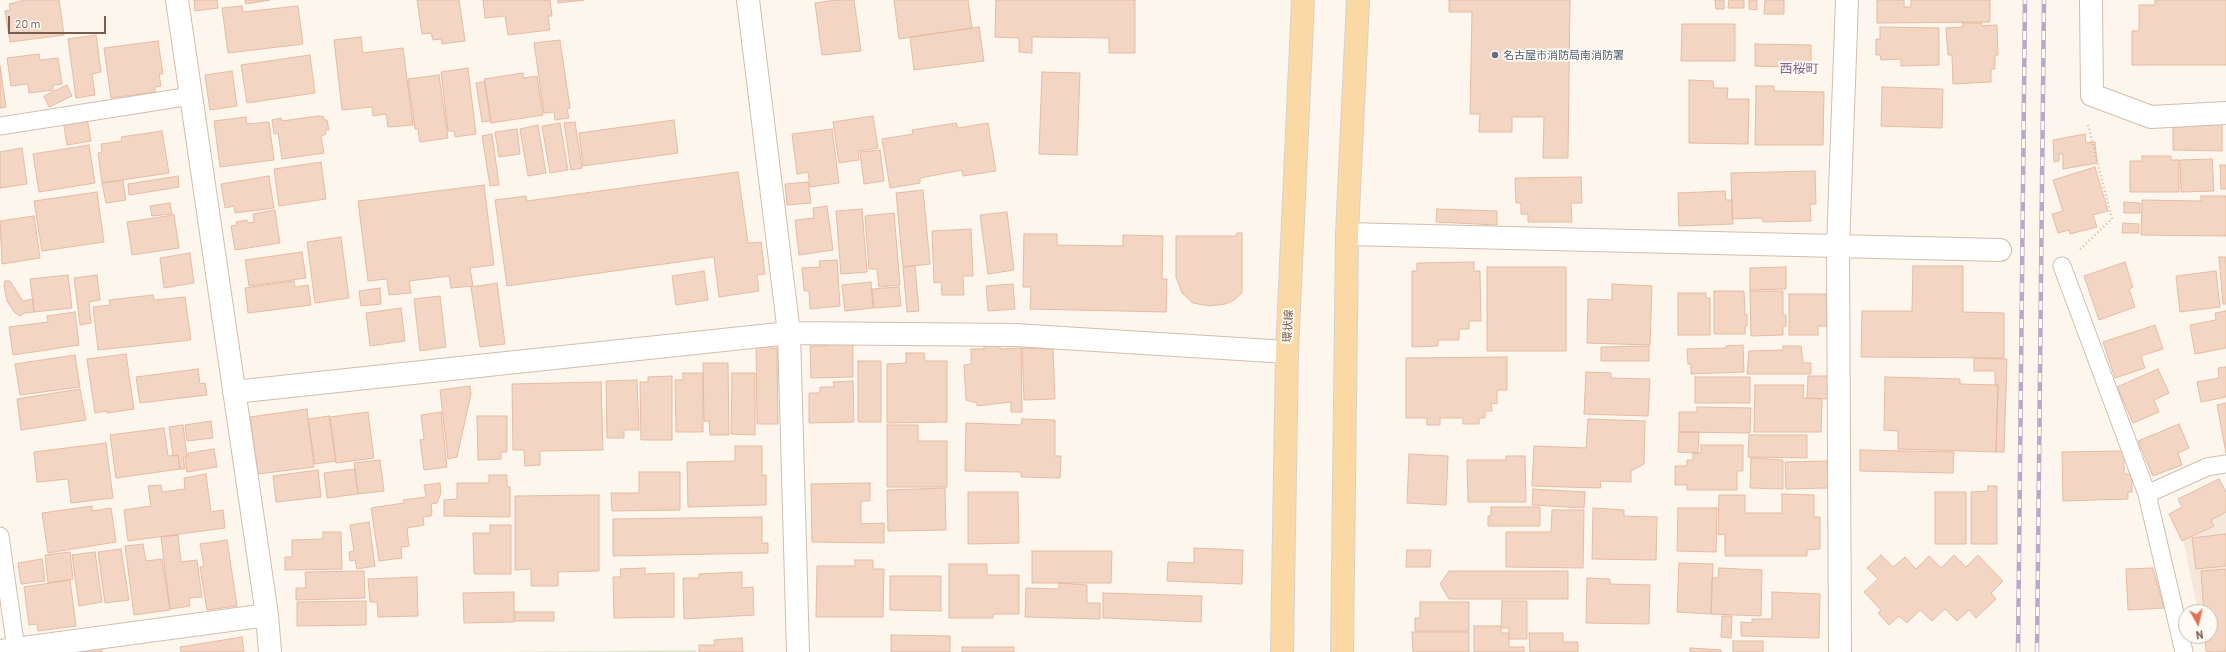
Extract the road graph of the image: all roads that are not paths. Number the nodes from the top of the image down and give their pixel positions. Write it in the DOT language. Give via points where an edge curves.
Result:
graph roads {
  1 [pos="177,0"];
  2 [pos="748,0"];
  3 [pos="1303,0"];
  4 [pos="1358,0"];
  5 [pos="1847,0"];
  6 [pos="2091,0"];
  7 [pos="191,96"];
  8 [pos="2226,113"];
  9 [pos="0,126"];
  10 [pos="1346,234"];
  11 [pos="1838,246"];
  12 [pos="2000,250"];
  13 [pos="2062,266"];
  14 [pos="789,333"];
  15 [pos="1287,352"];
  16 [pos="234,392"];
  17 [pos="2226,464"];
  18 [pos="2147,494"];
  19 [pos="0,536"];
  20 [pos="267,616"];
  21 [pos="8,650"];
  22 [pos="270,652"];
  23 [pos="798,652"];
  24 [pos="1282,652"];
  25 [pos="1342,652"];
  26 [pos="1840,652"];
  27 [pos="2184,652"];
  1 -- 7 [label="street"];
  2 -- 14 [label="street"];
  3 -- 15 [label="main road, 環状線"];
  4 -- 10 [label="main road"];
  5 -- 11 [label="street"];
  6 -- 8 [label="street" via="2092,96 2151,117"];
  7 -- 9 [label="lane"];
  7 -- 16 [label="street"];
  10 -- 11 [label="street"];
  10 -- 25 [label="main road"];
  11 -- 12 [label="street"];
  11 -- 26 [label="street"];
  13 -- 18 [label="lane"];
  14 -- 15 [label="street" via="1015,335"];
  14 -- 16 [label="street"];
  14 -- 23 [label="street"];
  15 -- 24 [label="main road, 環状線"];
  16 -- 20 [label="street"];
  17 -- 18 [label="lane" via="2207,467"];
  18 -- 27 [label="lane"];
  19 -- 21 [label="lane"];
  20 -- 21 [label="street"];
  20 -- 22 [label="street"];
}
